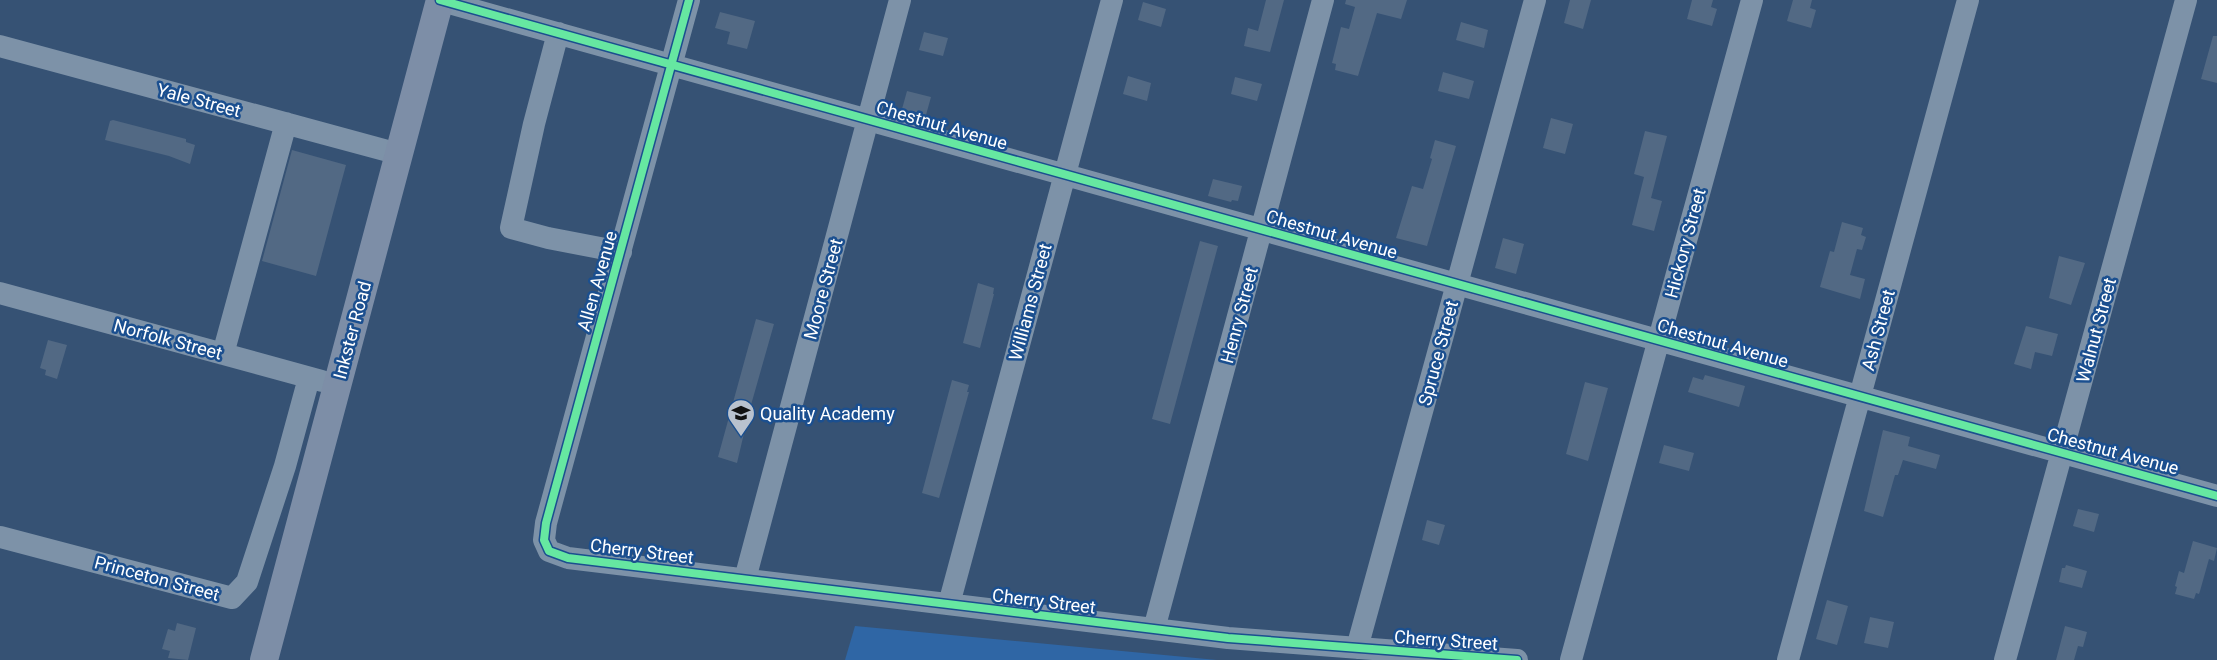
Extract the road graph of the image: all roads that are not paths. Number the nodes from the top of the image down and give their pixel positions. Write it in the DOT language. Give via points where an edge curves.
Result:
graph roads {
  1 [pos="440,0"];
  2 [pos="689,0"];
  3 [pos="900,0"];
  4 [pos="1112,0"];
  5 [pos="1323,0"];
  6 [pos="1535,0"];
  7 [pos="1752,0"];
  8 [pos="1968,0"];
  9 [pos="2186,0"];
  10 [pos="558,33"];
  11 [pos="0,46"];
  12 [pos="672,65"];
  13 [pos="868,120"];
  14 [pos="286,124"];
  15 [pos="398,154"];
  16 [pos="1065,175"];
  17 [pos="1261,230"];
  18 [pos="621,252"];
  19 [pos="1457,284"];
  20 [pos="0,293"];
  21 [pos="1658,340"];
  22 [pos="223,354"];
  23 [pos="309,378"];
  24 [pos="337,385"];
  25 [pos="1860,396"];
  26 [pos="2062,453"];
  27 [pos="2217,496"];
  28 [pos="0,537"];
  29 [pos="568,558"];
  30 [pos="745,579"];
  31 [pos="949,604"];
  32 [pos="1154,629"];
  33 [pos="1357,648"];
  34 [pos="264,660"];
  35 [pos="1517,660"];
  36 [pos="1571,660"];
  37 [pos="1788,660"];
  38 [pos="2005,660"];
  1 -- 10 [label="street, Chestnut Avenue"];
  1 -- 15 [label="main road, Inkster Road"];
  2 -- 12 [label="street, Allen Avenue"];
  3 -- 13 [label="street, Moore Street"];
  4 -- 16 [label="street, Williams Street"];
  5 -- 17 [label="street, Henry Street"];
  6 -- 19 [label="street, Spruce Street"];
  7 -- 21 [label="street, Hickory Street"];
  8 -- 25 [label="street, Ash Street"];
  9 -- 26 [label="street, Walnut Street"];
  10 -- 12 [label="street, Chestnut Avenue"];
  10 -- 18 [label="street" via="511,228"];
  11 -- 14 [label="street, Yale Street"];
  12 -- 13 [label="street, Chestnut Avenue"];
  12 -- 18 [label="street, Allen Avenue"];
  13 -- 16 [label="street, Chestnut Avenue"];
  13 -- 30 [label="street, Moore Street"];
  14 -- 15 [label="street, Yale Street"];
  14 -- 22 [label="street"];
  15 -- 24 [label="main road, Inkster Road"];
  16 -- 17 [label="street, Chestnut Avenue"];
  16 -- 31 [label="street, Williams Street"];
  17 -- 19 [label="street, Chestnut Avenue"];
  17 -- 32 [label="street, Henry Street"];
  18 -- 29 [label="street, Allen Avenue" via="546,523 544,540 549,551"];
  19 -- 21 [label="street, Chestnut Avenue"];
  19 -- 33 [label="street, Spruce Street"];
  20 -- 22 [label="street, Norfolk Street"];
  21 -- 25 [label="street, Chestnut Avenue"];
  21 -- 36 [label="street, Hickory Street"];
  22 -- 23 [label="street, Norfolk Street"];
  23 -- 24 [label="street, Norfolk Street"];
  23 -- 28 [label="street, Princeton Street" via="285,466 247,582 232,598"];
  24 -- 34 [label="main road, Inkster Road"];
  25 -- 26 [label="street, Chestnut Avenue"];
  25 -- 37 [label="street, Ash Street"];
  26 -- 27 [label="street, Chestnut Avenue"];
  26 -- 38 [label="street, Walnut Street"];
  29 -- 30 [label="street, Cherry Street"];
  30 -- 31 [label="street, Cherry Street"];
  31 -- 32 [label="street, Cherry Street"];
  32 -- 33 [label="street, Cherry Street"];
  33 -- 35 [label="street, Cherry Street"];
}
